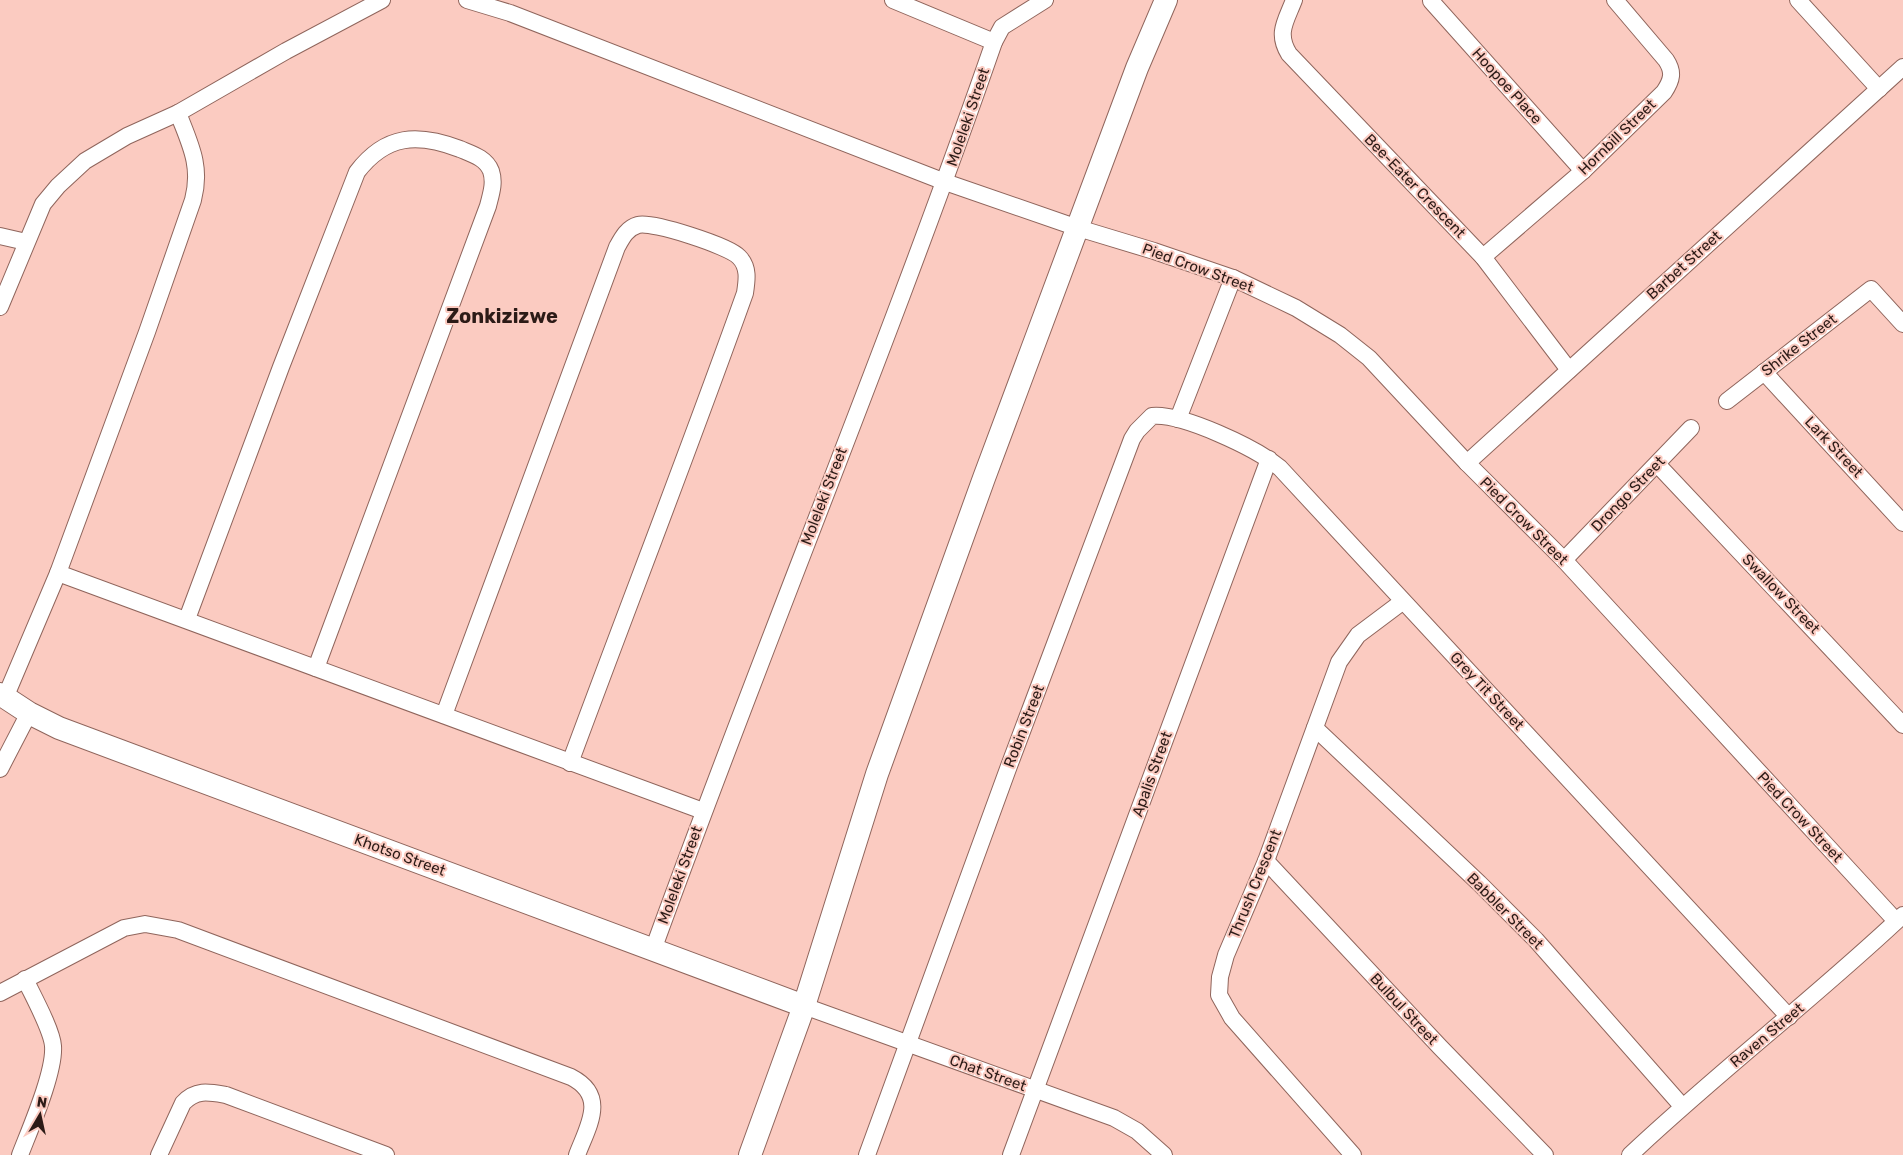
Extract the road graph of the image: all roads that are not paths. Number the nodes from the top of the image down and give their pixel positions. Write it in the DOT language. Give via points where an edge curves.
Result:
graph roads {
  1 [pos="382,0"];
  2 [pos="467,0"];
  3 [pos="893,0"];
  4 [pos="1045,0"];
  5 [pos="1166,0"];
  6 [pos="1294,0"];
  7 [pos="1615,0"];
  8 [pos="1798,0"];
  9 [pos="1431,1"];
  10 [pos="918,4"];
  11 [pos="512,6"];
  12 [pos="994,42"];
  13 [pos="1903,67"];
  14 [pos="1879,89"];
  15 [pos="178,113"];
  16 [pos="1583,171"];
  17 [pos="945,182"];
  18 [pos="1078,228"];
  19 [pos="0,236"];
  20 [pos="26,242"];
  21 [pos="1483,256"];
  22 [pos="1233,278"];
  23 [pos="0,307"];
  24 [pos="1903,324"];
  25 [pos="1569,370"];
  26 [pos="1764,372"];
  27 [pos="1727,401"];
  28 [pos="1152,416"];
  29 [pos="1178,420"];
  30 [pos="1691,428"];
  31 [pos="1269,459"];
  32 [pos="1467,464"];
  33 [pos="1657,464"];
  34 [pos="1903,523"];
  35 [pos="1564,560"];
  36 [pos="58,573"];
  37 [pos="1402,602"];
  38 [pos="187,619"];
  39 [pos="316,668"];
  40 [pos="2,696"];
  41 [pos="29,713"];
  42 [pos="444,715"];
  43 [pos="1903,725"];
  44 [pos="1315,728"];
  45 [pos="570,763"];
  46 [pos="0,769"];
  47 [pos="703,811"];
  48 [pos="1266,861"];
  49 [pos="1900,918"];
  50 [pos="653,950"];
  51 [pos="25,979"];
  52 [pos="0,993"];
  53 [pos="804,1006"];
  54 [pos="1789,1017"];
  55 [pos="908,1043"];
  56 [pos="1035,1090"];
  57 [pos="1682,1106"];
  58 [pos="20,1155"];
  59 [pos="159,1155"];
  60 [pos="386,1155"];
  61 [pos="577,1155"];
  62 [pos="750,1155"];
  63 [pos="866,1155"];
  64 [pos="1011,1155"];
  65 [pos="1164,1155"];
  66 [pos="1353,1155"];
  67 [pos="1545,1155"];
  68 [pos="1630,1155"];
  1 -- 15 [label="street"];
  2 -- 11 [label="street, Pied Crow Street"];
  3 -- 10 [label="street"];
  4 -- 12 [label="street, Moleleki Street" via="1002,27"];
  5 -- 18 [label="street" via="1137,68"];
  6 -- 21 [label="street, Bee-Eater Crescent" via="1282,36 1289,54"];
  7 -- 16 [label="street, Hornbill Street" via="1666,60 1672,71 1671,80 1664,92"];
  8 -- 14 [label="street"];
  9 -- 16 [label="street, Hoopoe Place"];
  10 -- 12 [label="street"];
  11 -- 17 [label="street, Pied Crow Street"];
  12 -- 17 [label="street, Moleleki Street"];
  13 -- 14 [label="street, Barbet Street"];
  14 -- 25 [label="street, Barbet Street"];
  15 -- 20 [label="street" via="85,161 43,204"];
  15 -- 36 [label="street" via="197,167 196,189"];
  16 -- 21 [label="street, Hornbill Street"];
  17 -- 18 [label="street, Pied Crow Street"];
  17 -- 47 [label="street, Moleleki Street"];
  18 -- 22 [label="street, Pied Crow Street"];
  18 -- 53 [label="street" via="878,774"];
  19 -- 20 [label="street"];
  20 -- 23 [label="street"];
  21 -- 25 [label="street, Bee-Eater Crescent"];
  22 -- 29 [label="street"];
  22 -- 32 [label="street, Pied Crow Street" via="1296,308 1355,346"];
  24 -- 26 [label="street, Shrike Street" via="1871,289"];
  25 -- 32 [label="street, Barbet Street"];
  26 -- 27 [label="street, Shrike Street"];
  26 -- 34 [label="street, Lark Street"];
  28 -- 29 [label="street, Grey Tit Street"];
  28 -- 55 [label="street, Robin Street" via="1132,439"];
  29 -- 31 [label="street, Grey Tit Street" via="1236,441"];
  30 -- 33 [label="street, Drongo Street"];
  31 -- 37 [label="street, Grey Tit Street" via="1367,560"];
  31 -- 56 [label="street, Apalis Street"];
  32 -- 35 [label="street, Pied Crow Street"];
  33 -- 35 [label="street, Drongo Street"];
  33 -- 43 [label="street, Swallow Street"];
  35 -- 49 [label="street, Pied Crow Street"];
  36 -- 38 [label="street"];
  36 -- 40 [label="street"];
  37 -- 44 [label="street, Thrush Crescent" via="1367,627 1348,648 1332,677"];
  37 -- 54 [label="street, Grey Tit Street"];
  38 -- 39 [label="street"];
  38 -- 39 [label="street" via="357,172 367,158 390,143 415,138 442,142 484,162 491,173 493,189"];
  39 -- 42 [label="street"];
  40 -- 41 [label="street, Khotso Street"];
  41 -- 46 [label="street"];
  41 -- 50 [label="street, Khotso Street" via="59,728"];
  42 -- 45 [label="street"];
  42 -- 45 [label="street" via="617,247 624,235 645,224 717,245 733,252 745,266 745,293"];
  44 -- 48 [label="street, Thrush Crescent"];
  44 -- 57 [label="street, Babbler Street" via="1536,940"];
  45 -- 47 [label="street"];
  47 -- 50 [label="street, Moleleki Street"];
  48 -- 66 [label="street, Thrush Crescent" via="1226,955 1220,977 1220,995 1232,1018"];
  48 -- 67 [label="street, Bulbul Street"];
  49 -- 54 [label="street, Raven Street"];
  50 -- 53 [label="street, Khotso Street"];
  51 -- 52 [label="street"];
  51 -- 58 [label="street" via="50,1034 53,1052 40,1101"];
  51 -- 61 [label="street" via="124,928 144,924 178,930 583,1083 592,1098 592,1112"];
  53 -- 55 [label="street, Chat Street"];
  53 -- 62 [label="street"];
  54 -- 57 [label="street, Raven Street"];
  55 -- 56 [label="street, Chat Street"];
  55 -- 63 [label="street, Robin Street"];
  56 -- 64 [label="street, Apalis Street"];
  56 -- 65 [label="street, Chat Street" via="1114,1118 1137,1131"];
  57 -- 68 [label="street, Raven Street"];
  59 -- 60 [label="street" via="182,1103 198,1092 226,1094"];
}
